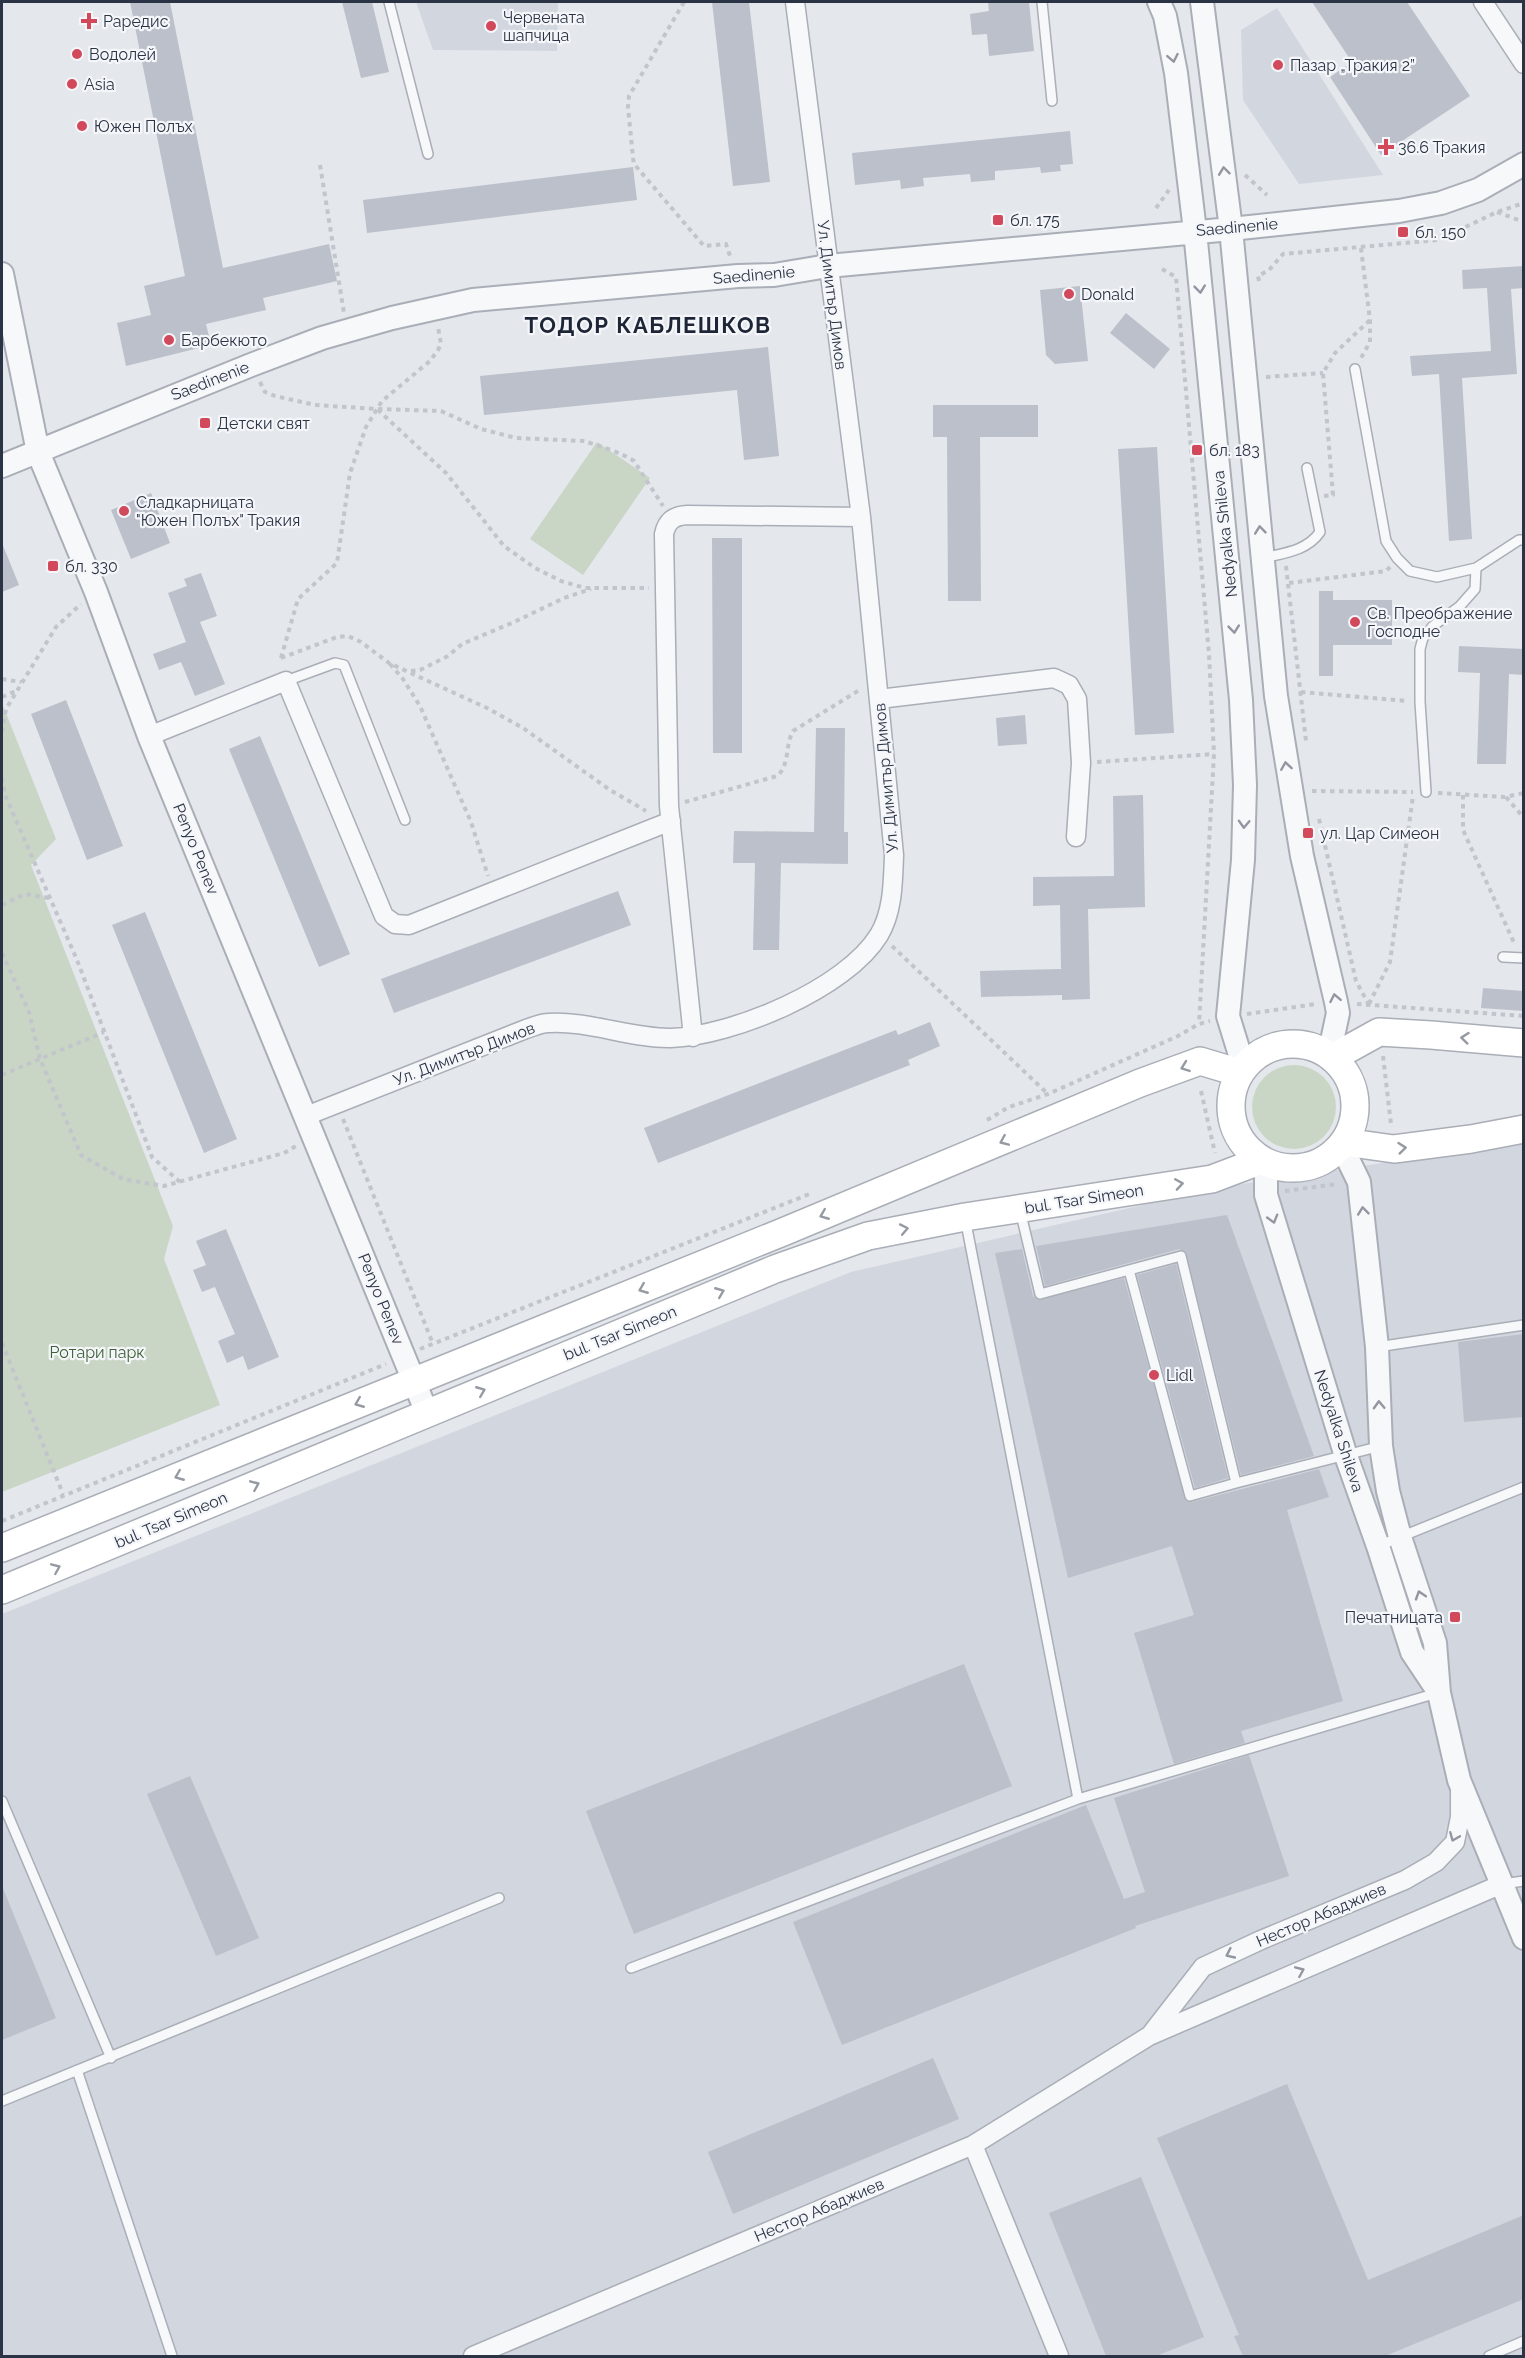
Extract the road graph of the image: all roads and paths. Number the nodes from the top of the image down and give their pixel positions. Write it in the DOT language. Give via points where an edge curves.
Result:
graph roads {
  1 [pos="389,2"];
  2 [pos="684,2"];
  3 [pos="795,2"];
  4 [pos="1042,2"];
  5 [pos="1159,2"];
  6 [pos="1202,2"];
  7 [pos="1483,2"];
  8 [pos="1524,64"];
  9 [pos="1052,101"];
  10 [pos="429,154"];
  11 [pos="1524,164"];
  12 [pos="320,165"];
  13 [pos="1245,175"];
  14 [pos="1171,188"];
  15 [pos="1267,195"];
  16 [pos="1156,208"];
  17 [pos="1497,212"];
  18 [pos="1524,222"];
  19 [pos="1232,229"];
  20 [pos="1194,231"];
  21 [pos="1361,248"];
  22 [pos="828,266"];
  23 [pos="1162,269"];
  24 [pos="2,274"];
  25 [pos="738,276"];
  26 [pos="435,308"];
  27 [pos="1370,320"];
  28 [pos="347,331"];
  29 [pos="251,365"];
  30 [pos="1355,369"];
  31 [pos="1323,373"];
  32 [pos="1266,377"];
  33 [pos="377,409"];
  34 [pos="38,452"];
  35 [pos="2,466"];
  36 [pos="1307,468"];
  37 [pos="1314,498"];
  38 [pos="861,517"];
  39 [pos="671,519"];
  40 [pos="1524,540"];
  41 [pos="1263,558"];
  42 [pos="1397,558"];
  43 [pos="1476,568"];
  44 [pos="1289,583"];
  45 [pos="597,588"];
  46 [pos="665,588"];
  47 [pos="96,592"];
  48 [pos="281,658"];
  49 [pos="389,663"];
  50 [pos="410,672"];
  51 [pos="2,679"];
  52 [pos="286,681"];
  53 [pos="878,681"];
  54 [pos="22,682"];
  55 [pos="16,691"];
  56 [pos="1301,692"];
  57 [pos="2,697"];
  58 [pos="879,699"];
  59 [pos="1420,702"];
  60 [pos="2,732"];
  61 [pos="149,736"];
  62 [pos="1214,754"];
  63 [pos="1081,763"];
  64 [pos="2,777"];
  65 [pos="1414,792"];
  66 [pos="1426,792"];
  67 [pos="1463,795"];
  68 [pos="1505,797"];
  69 [pos="668,817"];
  70 [pos="1524,818"];
  71 [pos="405,820"];
  72 [pos="1076,837"];
  73 [pos="493,891"];
  74 [pos="50,898"];
  75 [pos="2,905"];
  76 [pos="880,934"];
  77 [pos="2,953"];
  78 [pos="1503,957"];
  79 [pos="1521,958"];
  80 [pos="1325,1003"];
  81 [pos="1256,1013"];
  82 [pos="1524,1016"];
  83 [pos="104,1032"];
  84 [pos="693,1037"];
  85 [pos="1524,1043"];
  86 [pos="1330,1056"];
  87 [pos="1383,1056"];
  88 [pos="40,1059"];
  89 [pos="1242,1070"];
  90 [pos="2,1075"];
  91 [pos="1201,1091"];
  92 [pos="1048,1094"];
  93 [pos="337,1103"];
  94 [pos="1391,1124"];
  95 [pos="979,1125"];
  96 [pos="310,1126"];
  97 [pos="1524,1129"];
  98 [pos="1342,1144"];
  99 [pos="1215,1153"];
  100 [pos="1264,1161"];
  101 [pos="180,1182"];
  102 [pos="1344,1184"];
  103 [pos="1285,1191"];
  104 [pos="813,1192"];
  105 [pos="1020,1209"];
  106 [pos="965,1217"];
  107 [pos="1129,1270"];
  108 [pos="1524,1325"];
  109 [pos="2,1343"];
  110 [pos="1377,1347"];
  111 [pos="380,1367"];
  112 [pos="413,1381"];
  113 [pos="427,1413"];
  114 [pos="1380,1446"];
  115 [pos="1345,1453"];
  116 [pos="1236,1483"];
  117 [pos="1524,1487"];
  118 [pos="63,1494"];
  119 [pos="2,1521"];
  120 [pos="1400,1537"];
  121 [pos="1378,1545"];
  122 [pos="2,1548"];
  123 [pos="2,1590"];
  124 [pos="1439,1693"];
  125 [pos="1459,1780"];
  126 [pos="1078,1799"];
  127 [pos="2,1801"];
  128 [pos="1513,1882"];
  129 [pos="499,1899"];
  130 [pos="1524,1938"];
  131 [pos="631,1968"];
  132 [pos="1149,2036"];
  133 [pos="111,2058"];
  134 [pos="77,2070"];
  135 [pos="2,2101"];
  136 [pos="974,2145"];
  137 [pos="1524,2341"];
  138 [pos="497,2352"];
  139 [pos="172,2356"];
  140 [pos="473,2356"];
  141 [pos="1059,2356"];
  142 [pos="1489,2356"];
  1 -- 10 [label="lane"];
  2 -- 25 [label="path" via="629,96 633,158 704,246 726,244"];
  3 -- 22 [label="street, Ул. Димитър Димов"];
  4 -- 9 [label="lane"];
  5 -- 20 [label="street, Nedyalka Shileva, one-way" via="1176,74"];
  19 -- 6 [label="street, one-way"];
  7 -- 8 [label="street"];
  11 -- 19 [label="street, Saedinenie" via="1478,190 1441,203"];
  12 -- 28 [label="path"];
  13 -- 15 [label="path"];
  14 -- 16 [label="path"];
  17 -- 18 [label="path"];
  19 -- 20 [label="street, Saedinenie"];
  41 -- 19 [label="street, one-way"];
  20 -- 22 [label="street, Saedinenie"];
  20 -- 89 [label="street, Nedyalka Shileva, one-way" via="1241,700 1243,849 1228,1016"];
  21 -- 27 [label="path"];
  22 -- 25 [label="street, Saedinenie"];
  22 -- 38 [label="street, Ул. Димитър Димов"];
  23 -- 62 [label="path" via="1176,278"];
  24 -- 34 [label="street, Penyo Penev"];
  25 -- 26 [label="street, Saedinenie" via="473,300"];
  26 -- 28 [label="street, Saedinenie"];
  26 -- 33 [label="path" via="441,344 438,350"];
  27 -- 30 [label="path" via="1370,342"];
  27 -- 31 [label="path" via="1335,353"];
  28 -- 29 [label="street, Saedinenie"];
  29 -- 33 [label="path" via="265,392 275,396 315,405"];
  29 -- 34 [label="street, Saedinenie"];
  30 -- 42 [label="lane" via="1386,541"];
  31 -- 32 [label="path"];
  31 -- 37 [label="path" via="1333,495"];
  33 -- 39 [label="path" via="441,411 494,433 537,440 583,441 628,457"];
  33 -- 45 [label="path" via="453,480 504,546 561,581"];
  33 -- 48 [label="path" via="366,427 350,473 337,563 298,599"];
  34 -- 35 [label="street, Saedinenie"];
  34 -- 47 [label="street, Penyo Penev"];
  36 -- 37 [label="lane"];
  37 -- 41 [label="lane" via="1320,532 1314,541"];
  38 -- 39 [label="street" via="687,515"];
  38 -- 53 [label="street, Ул. Димитър Димов"];
  39 -- 46 [label="street" via="664,534"];
  40 -- 43 [label="lane"];
  86 -- 41 [label="street, one-way" via="1338,1013 1290,793"];
  42 -- 43 [label="lane" via="1410,571 1437,577"];
  42 -- 44 [label="path" via="1386,571"];
  43 -- 59 [label="lane" via="1475,589 1423,638"];
  45 -- 46 [label="path"];
  45 -- 50 [label="path" via="547,605 462,644 438,662"];
  46 -- 69 [label="street"];
  47 -- 54 [label="path" via="56,627"];
  47 -- 61 [label="street, Penyo Penev"];
  48 -- 49 [label="path" via="337,636 348,636"];
  48 -- 52 [label="path"];
  49 -- 50 [label="path"];
  49 -- 73 [label="path" via="420,706 471,822"];
  50 -- 69 [label="path" via="523,728 610,790"];
  51 -- 54 [label="path"];
  52 -- 61 [label="street"];
  52 -- 71 [label="lane" via="335,663 346,668"];
  52 -- 73 [label="street" via="384,916 395,924 409,925"];
  53 -- 58 [label="street, Ул. Димитър Димов"];
  53 -- 69 [label="path" via="793,731 777,776"];
  54 -- 55 [label="path"];
  55 -- 57 [label="path"];
  55 -- 60 [label="path" via="6,709"];
  56 -- 59 [label="path"];
  58 -- 63 [label="street" via="1062,680 1077,699"];
  58 -- 76 [label="street, Ул. Димитър Димов" via="894,855 889,908"];
  59 -- 66 [label="lane"];
  61 -- 96 [label="street, Penyo Penev"];
  62 -- 63 [label="path"];
  62 -- 92 [label="path" via="1199,1024"];
  63 -- 72 [label="street"];
  64 -- 74 [label="path" via="5,795"];
  65 -- 82 [label="path" via="1390,962 1369,1005"];
  67 -- 79 [label="path" via="1463,830"];
  68 -- 70 [label="path"];
  69 -- 73 [label="street"];
  69 -- 84 [label="street"];
  74 -- 75 [label="path" via="25,894"];
  74 -- 83 [label="path"];
  76 -- 84 [label="street, Ул. Димитър Димов" via="849,968 797,1002"];
  76 -- 92 [label="path"];
  77 -- 88 [label="path" via="29,1012"];
  78 -- 79 [label="lane"];
  80 -- 81 [label="path"];
  83 -- 88 [label="path"];
  83 -- 101 [label="path" via="152,1157"];
  84 -- 93 [label="street, Ул. Димитър Димов" via="668,1038 548,1023"];
  85 -- 86 [label="main road, one-way" via="1379,1032"];
  86 -- 89 [label="main road" via="1312,1047 1274,1047 1257,1055"];
  86 -- 98 [label="main road" via="1345,1071 1353,1088 1354,1116"];
  87 -- 94 [label="path"];
  88 -- 90 [label="path"];
  88 -- 101 [label="path" via="81,1155 123,1179 164,1186"];
  89 -- 100 [label="main road" via="1233,1088 1232,1121 1249,1150"];
  89 -- 112 [label="main road, bul. Tsar Simeon, one-way" via="1200,1061 1140,1083"];
  91 -- 99 [label="path"];
  92 -- 95 [label="path" via="1009,1107"];
  93 -- 96 [label="street, Ул. Димитър Димов"];
  93 -- 104 [label="path" via="433,1344"];
  96 -- 101 [label="path" via="284,1153"];
  96 -- 112 [label="street, Penyo Penev"];
  98 -- 97 [label="main road, one-way" via="1394,1149"];
  98 -- 100 [label="main road" via="1326,1159 1306,1167 1286,1168"];
  110 -- 98 [label="street, Nedyalka Shileva, one-way" via="1359,1182"];
  105 -- 100 [label="main road, bul. Tsar Simeon, one-way" via="1212,1179"];
  100 -- 115 [label="street, Nedyalka Shileva, one-way" via="1266,1195"];
  102 -- 103 [label="path"];
  105 -- 106 [label="main road, bul. Tsar Simeon"];
  105 -- 107 [label="lane" via="1040,1294"];
  113 -- 106 [label="main road, bul. Tsar Simeon, one-way" via="775,1269 868,1236"];
  106 -- 126 [label="lane"];
  107 -- 116 [label="lane" via="1191,1496"];
  107 -- 116 [label="lane" via="1181,1256"];
  108 -- 110 [label="lane"];
  109 -- 118 [label="path"];
  114 -- 110 [label="street, Nedyalka Shileva, one-way"];
  111 -- 118 [label="path"];
  112 -- 113 [label="street, Penyo Penev"];
  112 -- 122 [label="main road, bul. Tsar Simeon, one-way"];
  123 -- 113 [label="main road, bul. Tsar Simeon, one-way"];
  114 -- 115 [label="lane"];
  114 -- 120 [label="street, Nedyalka Shileva"];
  115 -- 116 [label="lane"];
  115 -- 121 [label="street, Nedyalka Shileva"];
  117 -- 120 [label="lane"];
  118 -- 119 [label="path"];
  120 -- 121 [label="lane"];
  124 -- 120 [label="street, Nedyalka Shileva, one-way" via="1436,1643"];
  121 -- 124 [label="street, Nedyalka Shileva" via="1412,1652"];
  124 -- 125 [label="street, Nedyalka Shileva"];
  124 -- 126 [label="lane"];
  125 -- 128 [label="street, Nedyalka Shileva"];
  125 -- 132 [label="street, Нестор Абаджиев, one-way" via="1460,1817 1455,1842 1436,1862 1405,1880 1203,1967"];
  126 -- 131 [label="lane"];
  127 -- 133 [label="lane"];
  128 -- 130 [label="street, Nedyalka Shileva"];
  132 -- 128 [label="street, Нестор Абаджиев, one-way"];
  129 -- 133 [label="lane"];
  132 -- 136 [label="street, Нестор Абаджиев"];
  133 -- 134 [label="lane"];
  134 -- 135 [label="lane"];
  134 -- 139 [label="lane"];
  136 -- 138 [label="street, Нестор Абаджиев"];
  136 -- 141 [label="street"];
  137 -- 142 [label="lane"];
  138 -- 140 [label="street, Нестор Абаджиев"];
}
